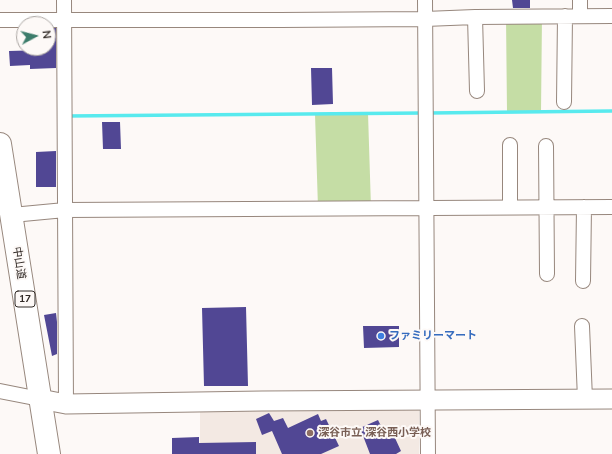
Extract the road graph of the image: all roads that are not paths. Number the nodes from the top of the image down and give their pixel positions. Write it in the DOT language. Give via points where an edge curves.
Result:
graph roads {
  1 [pos="64,0"];
  2 [pos="425,0"];
  3 [pos="580,0"];
  4 [pos="565,16"];
  5 [pos="580,16"];
  6 [pos="612,16"];
  7 [pos="475,17"];
  8 [pos="425,19"];
  9 [pos="0,20"];
  10 [pos="64,21"];
  11 [pos="476,91"];
  12 [pos="564,102"];
  13 [pos="0,144"];
  14 [pos="510,145"];
  15 [pos="546,146"];
  16 [pos="427,207"];
  17 [pos="510,207"];
  18 [pos="546,207"];
  19 [pos="584,207"];
  20 [pos="612,207"];
  21 [pos="65,210"];
  22 [pos="12,215"];
  23 [pos="547,274"];
  24 [pos="583,281"];
  25 [pos="582,326"];
  26 [pos="0,391"];
  27 [pos="585,399"];
  28 [pos="612,399"];
  29 [pos="40,400"];
  30 [pos="427,400"];
  31 [pos="66,404"];
  32 [pos="49,454"];
  33 [pos="428,454"];
  1 -- 10 [label="street"];
  2 -- 8 [label="street"];
  3 -- 5 [label="street"];
  4 -- 5 [label="street"];
  4 -- 7 [label="street"];
  4 -- 12 [label="street"];
  5 -- 6 [label="street"];
  7 -- 8 [label="street"];
  7 -- 11 [label="street"];
  8 -- 10 [label="street"];
  8 -- 16 [label="street"];
  9 -- 10 [label="street"];
  10 -- 21 [label="street"];
  13 -- 22 [label="highway, 中山道 / 17"];
  14 -- 17 [label="street"];
  15 -- 18 [label="street"];
  16 -- 17 [label="street"];
  16 -- 21 [label="street"];
  16 -- 30 [label="street"];
  17 -- 18 [label="street"];
  18 -- 19 [label="street"];
  18 -- 23 [label="street"];
  19 -- 20 [label="street"];
  19 -- 24 [label="street"];
  21 -- 22 [label="street"];
  21 -- 31 [label="street"];
  22 -- 29 [label="highway, 中山道 / 17"];
  25 -- 27 [label="street"];
  26 -- 29 [label="street"];
  27 -- 28 [label="street"];
  27 -- 30 [label="street"];
  29 -- 31 [label="street"];
  29 -- 32 [label="highway, 中山道 / 17"];
  30 -- 31 [label="street"];
  30 -- 33 [label="street"];
}
